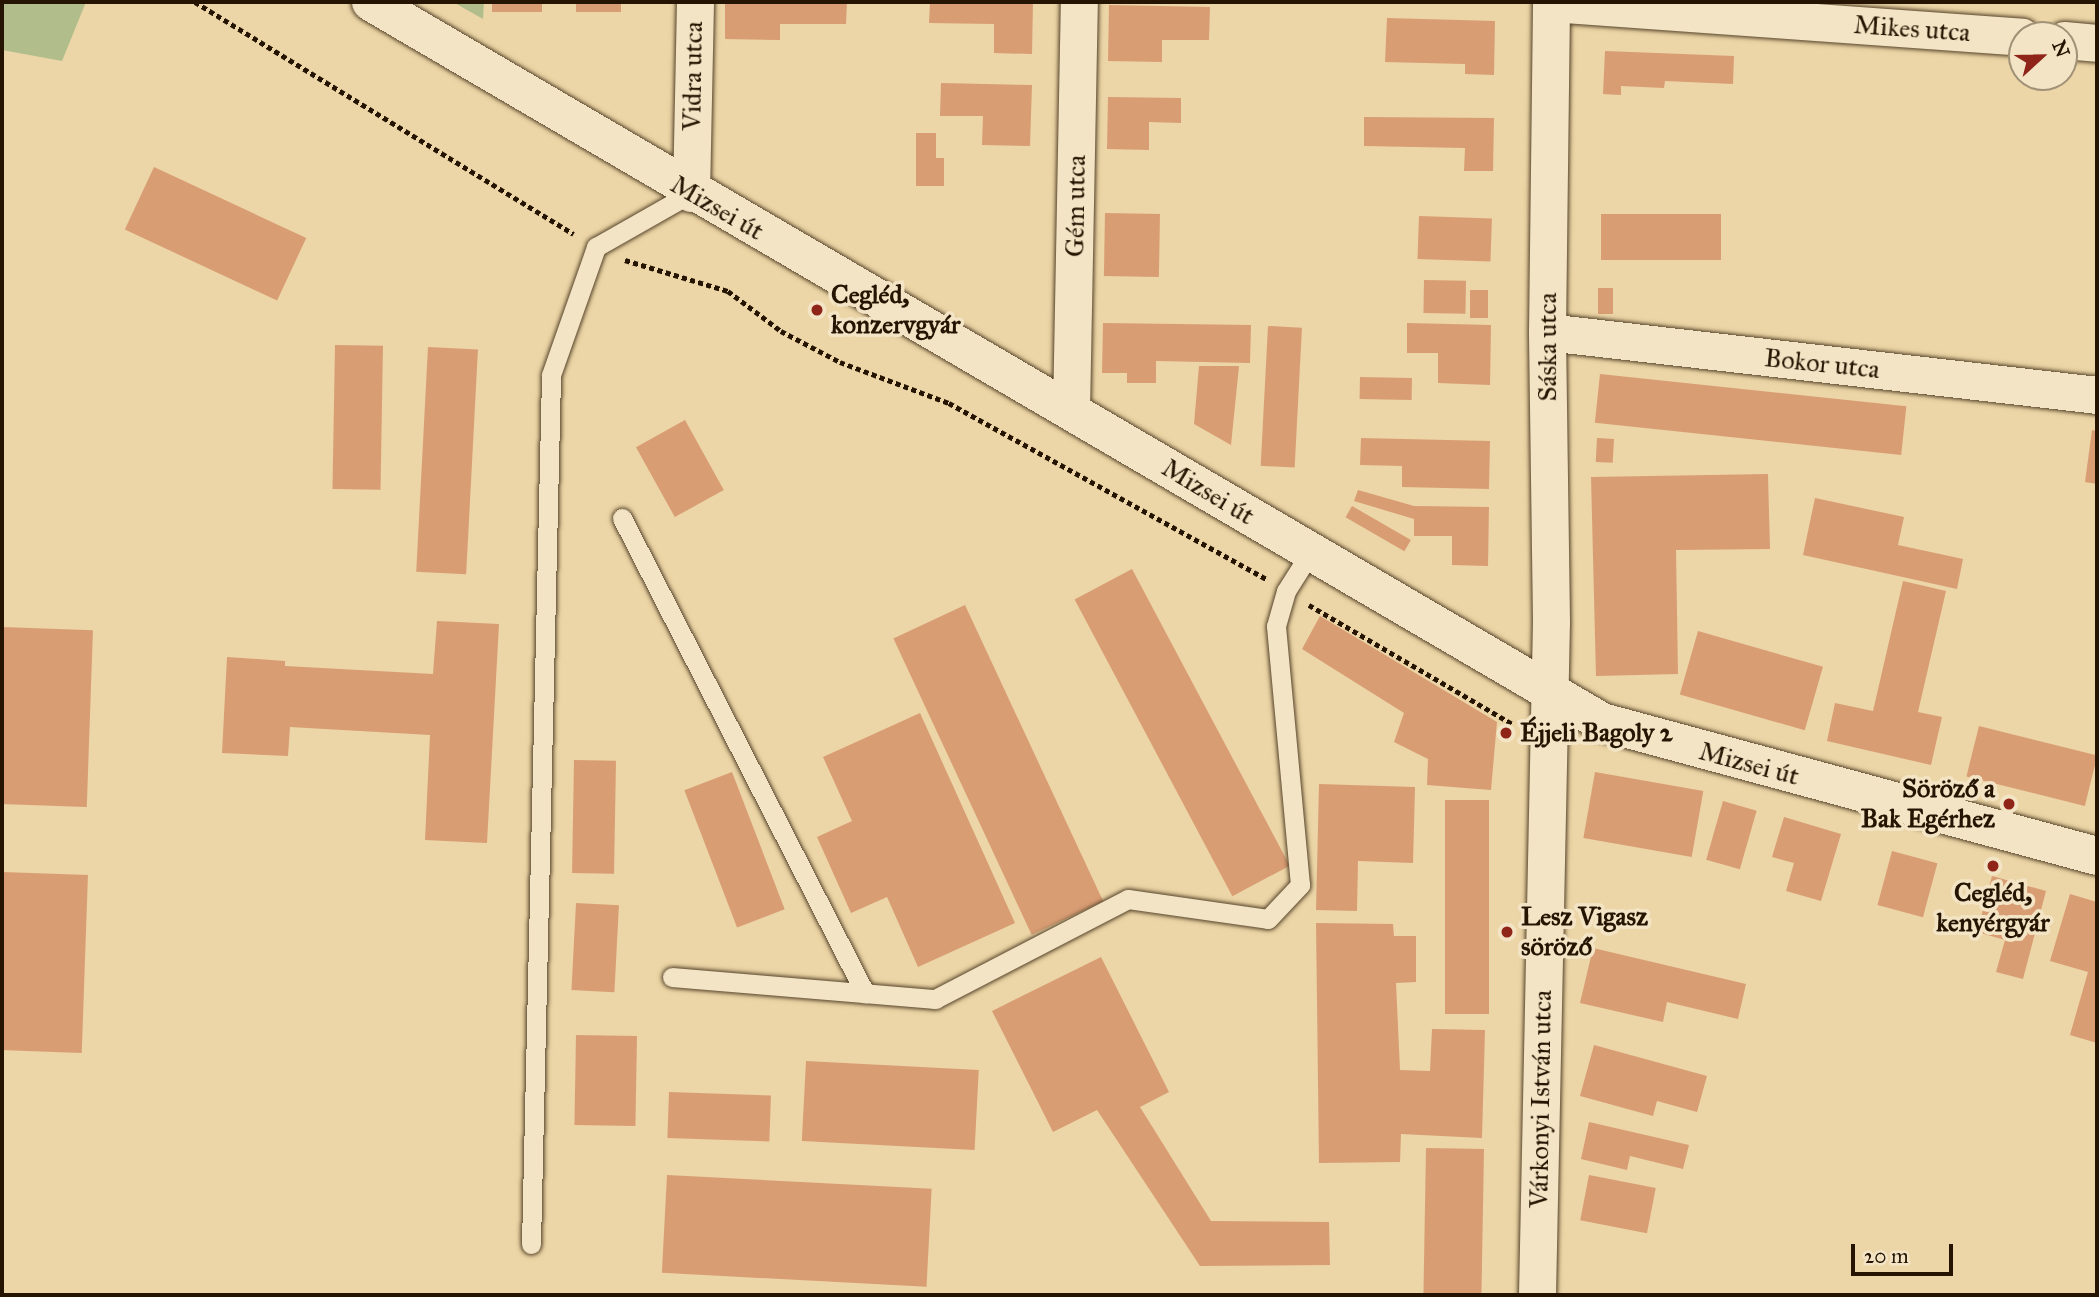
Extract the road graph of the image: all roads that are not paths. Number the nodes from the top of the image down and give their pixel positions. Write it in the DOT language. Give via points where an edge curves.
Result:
graph roads {
  1 [pos="372,2"];
  2 [pos="695,2"];
  3 [pos="1079,2"];
  4 [pos="1551,2"];
  5 [pos="2008,36"];
  6 [pos="2078,41"];
  7 [pos="2097,43"];
  8 [pos="691,193"];
  9 [pos="1547,332"];
  10 [pos="2097,395"];
  11 [pos="1071,411"];
  12 [pos="622,518"];
  13 [pos="1310,553"];
  14 [pos="1549,692"];
  15 [pos="2097,856"];
  16 [pos="673,977"];
  17 [pos="865,993"];
  18 [pos="531,1244"];
  19 [pos="1537,1295"];
  1 -- 8 [label="main road, Mizsei út"];
  2 -- 8 [label="street, Vidra utca"];
  3 -- 11 [label="street, Gém utca"];
  4 -- 5 [label="street, Mikes utca"];
  4 -- 9 [label="street, Sáska utca"];
  6 -- 7 [label="street"];
  8 -- 11 [label="main road, Mizsei út"];
  8 -- 18 [label="lane" via="596,247 551,375"];
  9 -- 10 [label="street, Bokor utca"];
  9 -- 14 [label="street, Sáska utca"];
  11 -- 13 [label="main road, Mizsei út"];
  12 -- 17 [label="lane"];
  13 -- 14 [label="main road, Mizsei út"];
  13 -- 17 [label="lane" via="1286,591 1276,626 1300,885 1268,919 1128,899 935,999"];
  14 -- 15 [label="main road, Mizsei út" via="1602,722 1653,739"];
  14 -- 19 [label="street, Várkonyi István utca"];
  16 -- 17 [label="lane"];
}
